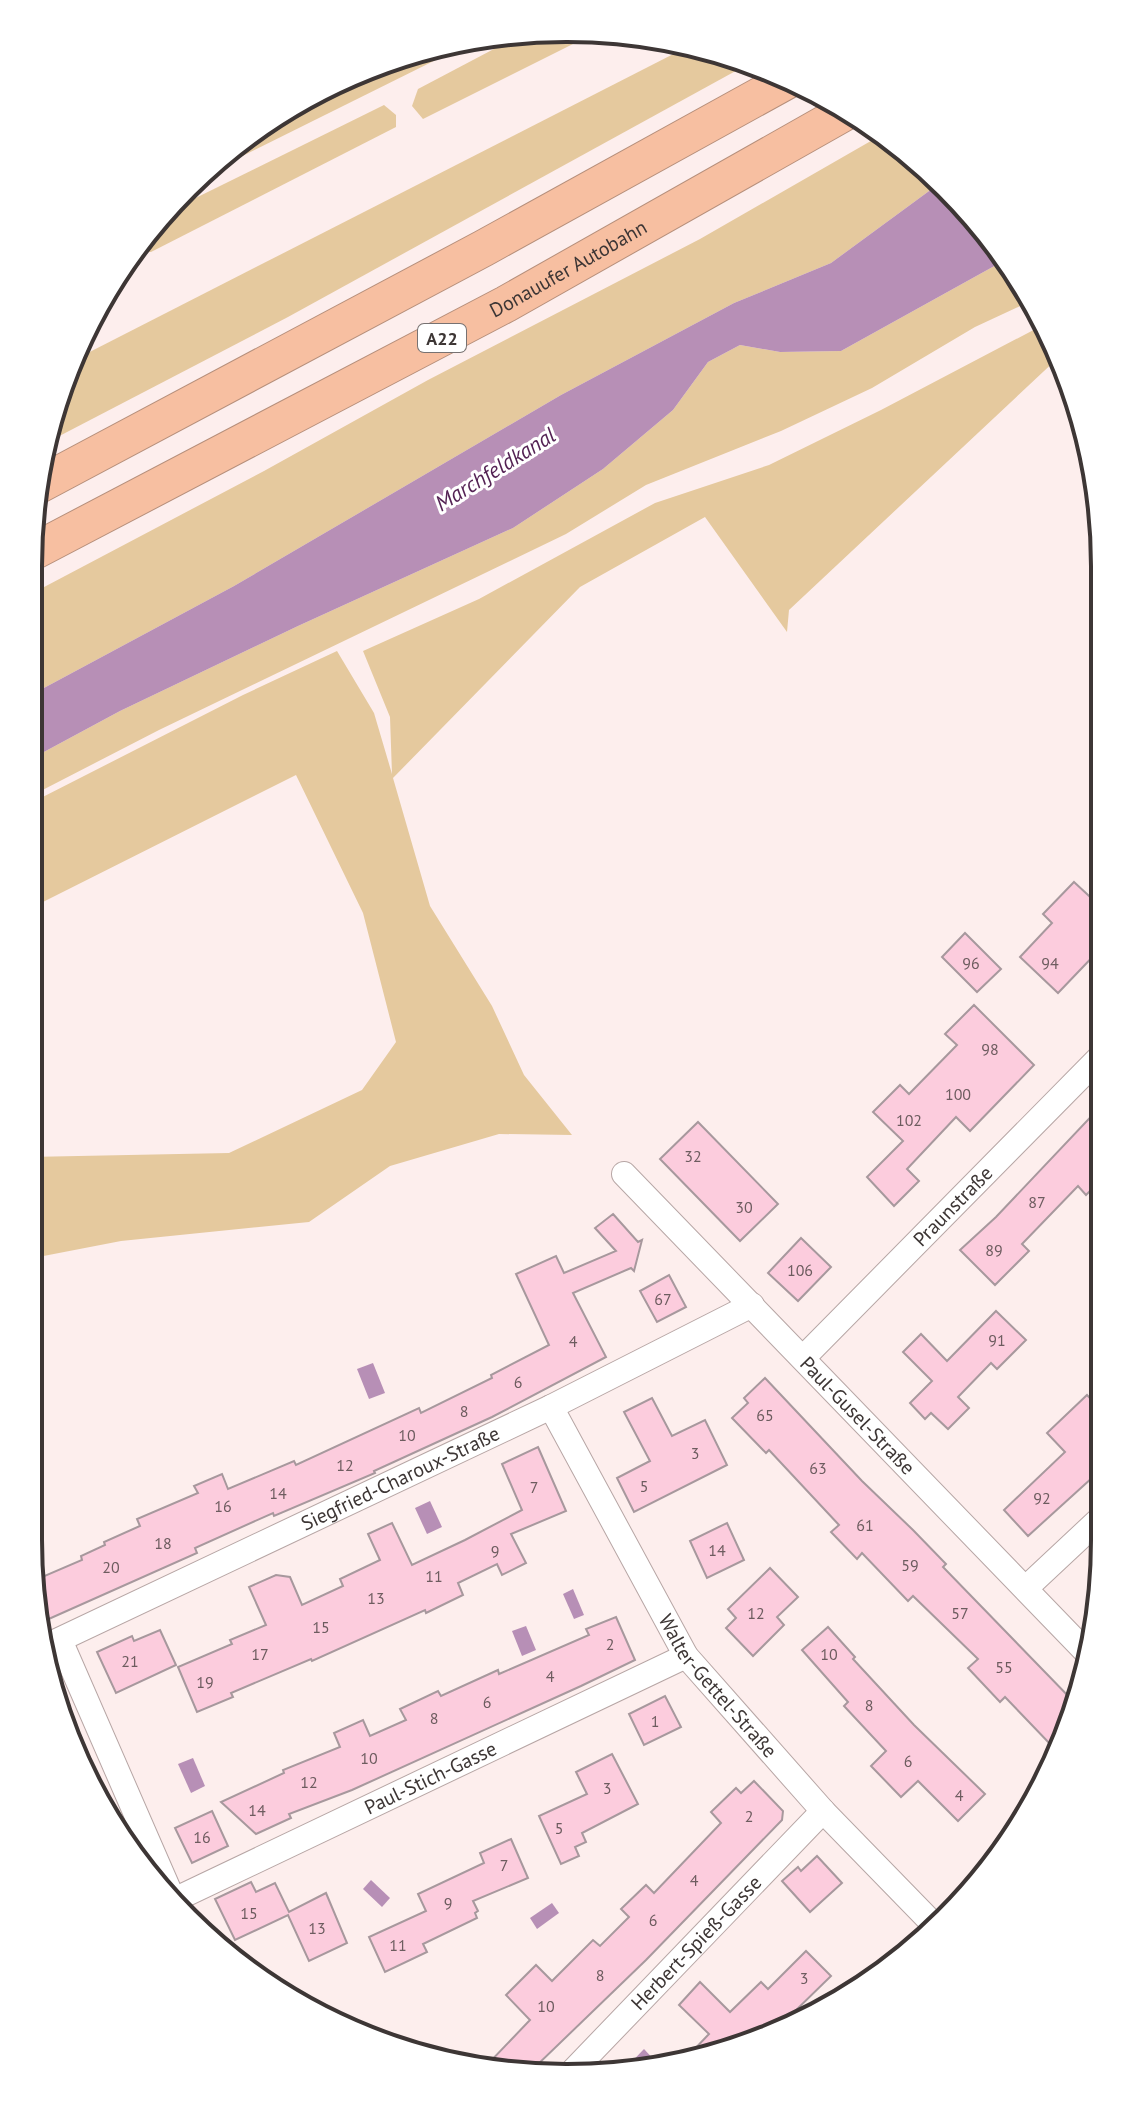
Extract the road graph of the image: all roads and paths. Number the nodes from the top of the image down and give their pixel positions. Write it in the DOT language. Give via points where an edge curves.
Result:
graph roads {
  1 [pos="777,86"];
  2 [pos="837,117"];
  3 [pos="49,479"];
  4 [pos="43,547"];
  5 [pos="1091,1066"];
  6 [pos="624,1174"];
  7 [pos="752,1305"];
  8 [pos="804,1357"];
  9 [pos="551,1407"];
  10 [pos="1091,1527"];
  11 [pos="1026,1588"];
  12 [pos="53,1643"];
  13 [pos="1080,1646"];
  14 [pos="686,1656"];
  15 [pos="823,1811"];
  16 [pos="161,1872"];
  17 [pos="183,1896"];
  18 [pos="928,1919"];
  19 [pos="580,2064"];
  1 -- 3 [label="highway"];
  2 -- 4 [label="highway, Donauufer Autobahn / A22" via="506,304"];
  5 -- 8 [label="street, Praunstraße"];
  6 -- 7 [label="street, Paul-Gusel-Straße"];
  7 -- 8 [label="street, Paul-Gusel-Straße"];
  7 -- 9 [label="street, Siegfried-Charoux-Straße"];
  8 -- 11 [label="street, Paul-Gusel-Straße"];
  9 -- 12 [label="street, Siegfried-Charoux-Straße"];
  9 -- 14 [label="street, Walter-Gettel-Straße"];
  10 -- 11 [label="street"];
  11 -- 13 [label="street, Paul-Gusel-Straße"];
  12 -- 16 [label="street"];
  14 -- 15 [label="street, Walter-Gettel-Straße"];
  14 -- 17 [label="street, Paul-Stich-Gasse"];
  15 -- 18 [label="street, Walter-Gettel-Straße"];
  15 -- 19 [label="street, Herbert-Spieß-Gasse"];
}
